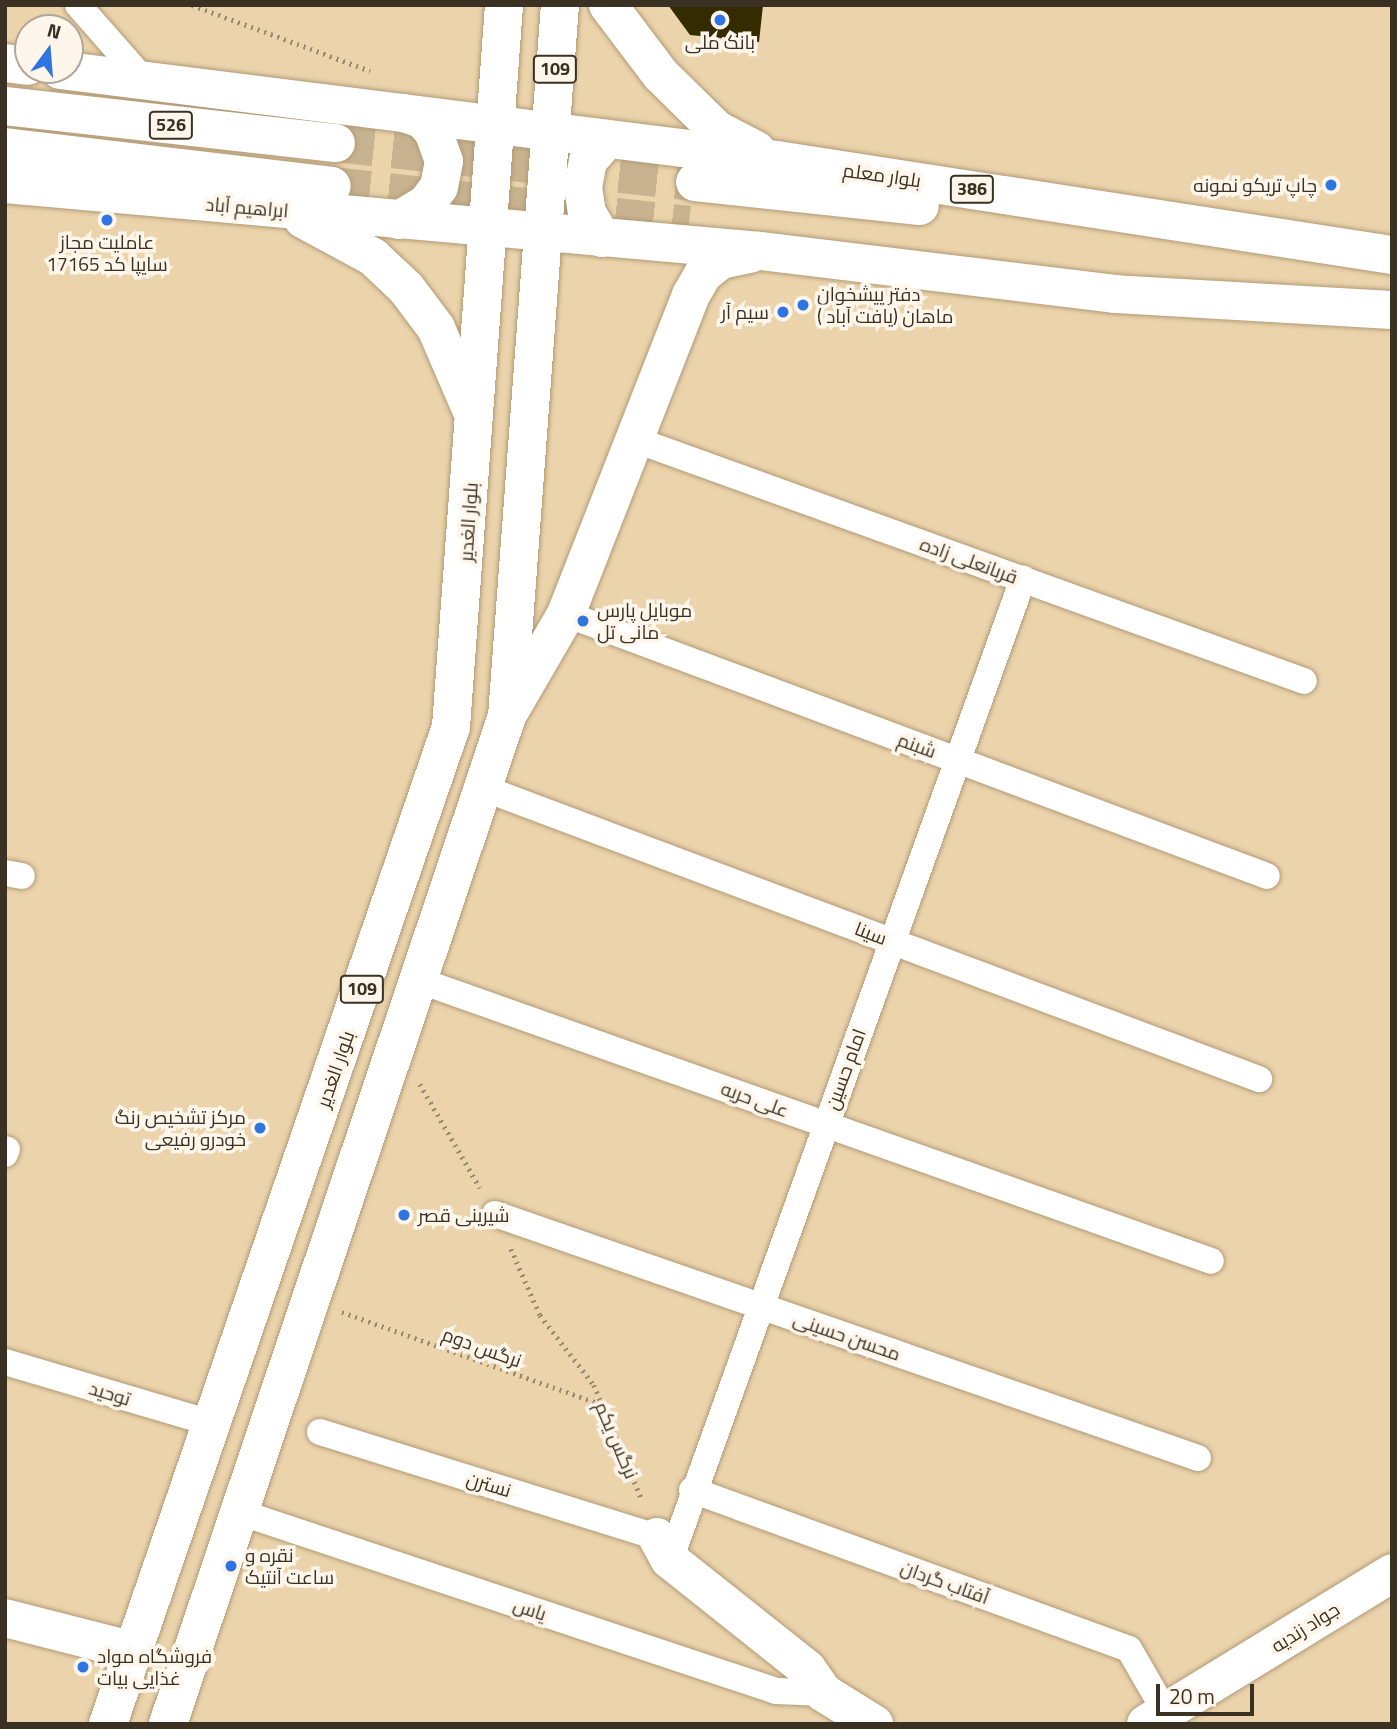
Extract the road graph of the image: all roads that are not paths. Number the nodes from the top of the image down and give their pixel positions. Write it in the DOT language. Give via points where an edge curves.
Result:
graph roads {
  1 [pos="78,5"];
  2 [pos="504,5"];
  3 [pos="560,5"];
  4 [pos="608,5"];
  5 [pos="84,73"];
  6 [pos="144,80"];
  7 [pos="5,106"];
  8 [pos="404,113"];
  9 [pos="495,125"];
  10 [pos="550,132"];
  11 [pos="607,139"];
  12 [pos="336,143"];
  13 [pos="5,147"];
  14 [pos="777,160"];
  15 [pos="695,182"];
  16 [pos="5,184"];
  17 [pos="332,186"];
  18 [pos="289,211"];
  19 [pos="399,220"];
  20 [pos="689,225"];
  21 [pos="489,228"];
  22 [pos="541,233"];
  23 [pos="602,238"];
  24 [pos="760,251"];
  25 [pos="1392,255"];
  26 [pos="1391,310"];
  27 [pos="476,419"];
  28 [pos="634,439"];
  29 [pos="1023,579"];
  30 [pos="566,614"];
  31 [pos="1304,681"];
  32 [pos="507,716"];
  33 [pos="957,760"];
  34 [pos="483,788"];
  35 [pos="1267,876"];
  36 [pos="892,941"];
  37 [pos="418,980"];
  38 [pos="1259,1079"];
  39 [pos="825,1124"];
  40 [pos="495,1214"];
  41 [pos="1211,1261"];
  42 [pos="759,1306"];
  43 [pos="5,1362"];
  44 [pos="214,1424"];
  45 [pos="320,1432"];
  46 [pos="1198,1458"];
  47 [pos="692,1490"];
  48 [pos="239,1512"];
  49 [pos="664,1548"];
  50 [pos="1392,1573"];
  51 [pos="5,1618"];
  52 [pos="134,1651"];
  53 [pos="824,1693"];
  54 [pos="1156,1718"];
  55 [pos="108,1724"];
  56 [pos="168,1724"];
  57 [pos="874,1724"];
  1 -- 6 [label="street"];
  2 -- 9 [label="main road, 109"];
  3 -- 10 [label="main road, 109"];
  4 -- 14 [label="main road" via="661,75 718,130"];
  5 -- 6 [label="main road, 526"];
  6 -- 8 [label="main road, 526"];
  7 -- 12 [label="main road, 526"];
  8 -- 9 [label="main road, 526"];
  8 -- 19 [label="main road" via="422,119 433,131 444,161 439,187 426,204"];
  9 -- 10 [label="main road, بلوار معلم / 386"];
  9 -- 21 [label="main road, 109"];
  10 -- 11 [label="main road, بلوار معلم / 386"];
  10 -- 22 [label="main road, 109"];
  11 -- 14 [label="main road, بلوار معلم / 386"];
  11 -- 23 [label="main road" via="588,161 583,187 587,213"];
  13 -- 17 [label="main road, ابراهیم آباد / 526"];
  14 -- 25 [label="main road, بلوار معلم / 386"];
  15 -- 25 [label="main road, بلوار معلم / 386"];
  16 -- 18 [label="main road, ابراهیم آباد"];
  18 -- 19 [label="main road, ابراهیم آباد"];
  18 -- 27 [label="main road" via="373,257 406,288 436,328"];
  19 -- 21 [label="main road, ابراهیم آباد"];
  20 -- 26 [label="main road"];
  21 -- 22 [label="main road"];
  21 -- 27 [label="main road, بلوار الغدیر / 109"];
  22 -- 23 [label="main road"];
  22 -- 32 [label="main road, 109"];
  23 -- 24 [label="main road"];
  24 -- 26 [label="main road" via="1114,294"];
  24 -- 28 [label="main road" via="721,261 703,274"];
  27 -- 44 [label="main road, بلوار الغدیر / 109" via="451,727"];
  28 -- 29 [label="street, قربانعلی زاده"];
  28 -- 30 [label="main road"];
  29 -- 31 [label="street, قربانعلی زاده"];
  29 -- 33 [label="street, امام حسین"];
  30 -- 32 [label="main road"];
  30 -- 33 [label="street, شبنم"];
  32 -- 34 [label="main road, 109"];
  33 -- 35 [label="street, شبنم"];
  33 -- 36 [label="street, امام حسین"];
  34 -- 36 [label="street, سینا"];
  34 -- 37 [label="main road, 109"];
  36 -- 38 [label="street, سینا"];
  36 -- 39 [label="street, امام حسین"];
  37 -- 39 [label="street, علی حریه"];
  37 -- 48 [label="main road, 109"];
  39 -- 41 [label="street, علی حریه"];
  39 -- 42 [label="street, امام حسین"];
  40 -- 42 [label="street, محسن حسینی"];
  42 -- 46 [label="street, محسن حسینی"];
  42 -- 47 [label="street, امام حسین"];
  43 -- 44 [label="street, توحید"];
  44 -- 52 [label="main road, بلوار الغدیر / 109"];
  45 -- 49 [label="street, نسترن"];
  47 -- 49 [label="street, امام حسین"];
  47 -- 54 [label="street, آفتاب گردان" via="1129,1649"];
  48 -- 53 [label="street, یاس" via="776,1690"];
  48 -- 56 [label="main road, 109"];
  49 -- 53 [label="main road" via="807,1669"];
  50 -- 54 [label="main road, جواد زندیه"];
  51 -- 52 [label="main road"];
  52 -- 55 [label="main road, بلوار الغدیر / 109"];
  53 -- 57 [label="main road"];
}
